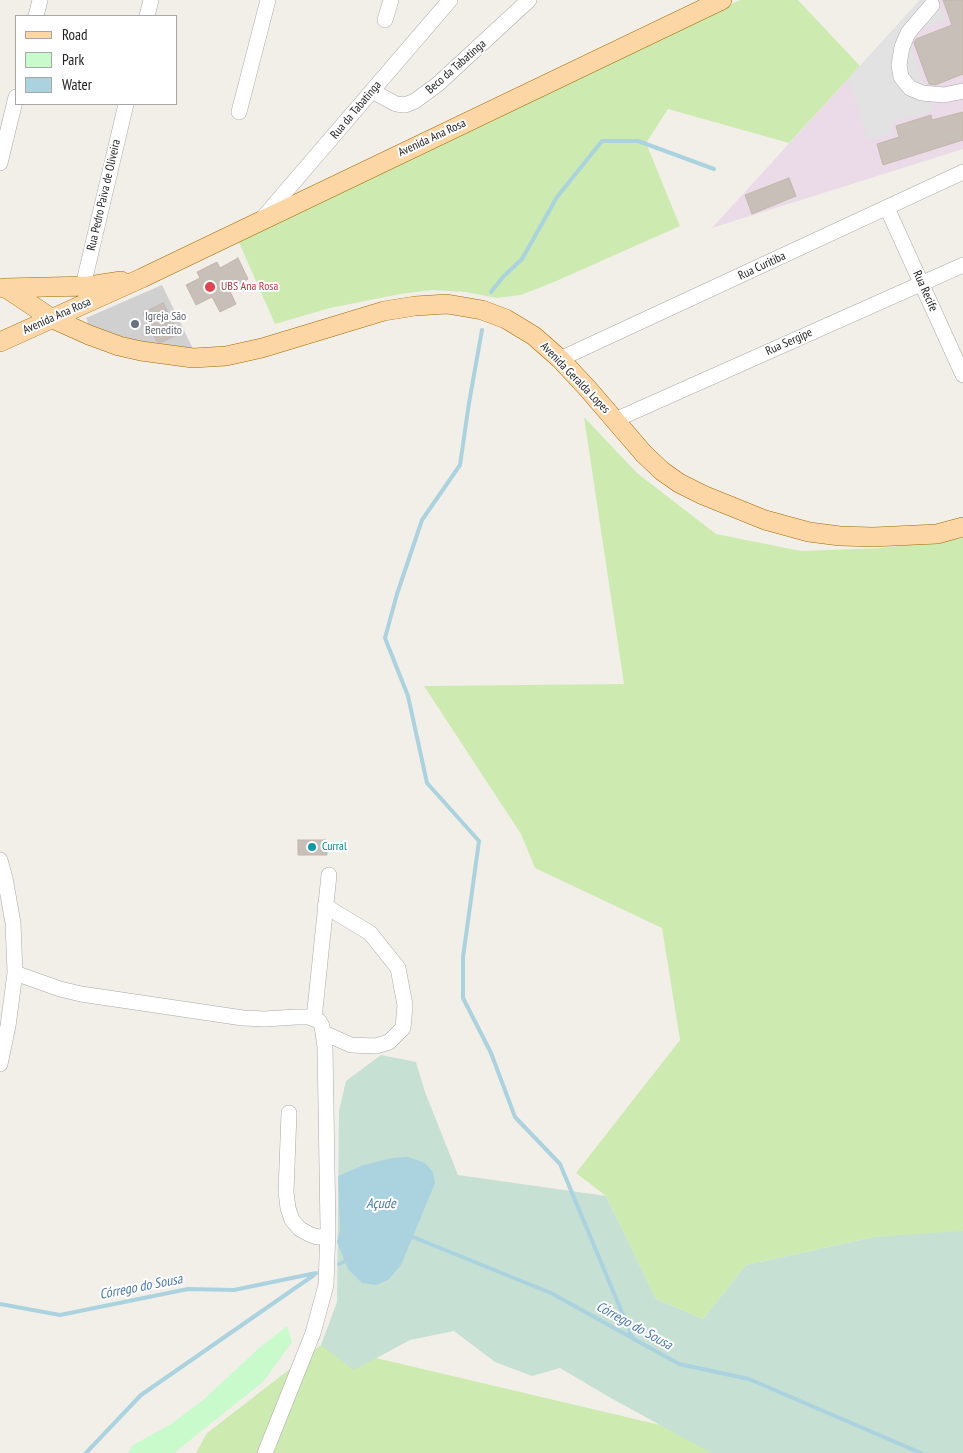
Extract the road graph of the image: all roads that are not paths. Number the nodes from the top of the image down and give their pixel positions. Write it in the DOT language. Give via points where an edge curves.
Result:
graph roads {
  1 [pos="40,0"];
  2 [pos="150,0"];
  3 [pos="268,0"];
  4 [pos="391,0"];
  5 [pos="450,0"];
  6 [pos="529,0"];
  7 [pos="722,0"];
  8 [pos="932,5"];
  9 [pos="36,15"];
  10 [pos="147,15"];
  11 [pos="384,20"];
  12 [pos="963,91"];
  13 [pos="372,92"];
  14 [pos="15,101"];
  15 [pos="126,105"];
  16 [pos="239,112"];
  17 [pos="0,163"];
  18 [pos="963,172"];
  19 [pos="887,208"];
  20 [pos="260,220"];
  21 [pos="963,265"];
  22 [pos="142,278"];
  23 [pos="921,283"];
  24 [pos="83,286"];
  25 [pos="3,288"];
  26 [pos="51,318"];
  27 [pos="0,342"];
  28 [pos="560,359"];
  29 [pos="963,375"];
  30 [pos="615,420"];
  31 [pos="963,527"];
  32 [pos="0,860"];
  33 [pos="329,875"];
  34 [pos="325,906"];
  35 [pos="15,973"];
  36 [pos="314,1019"];
  37 [pos="324,1033"];
  38 [pos="0,1064"];
  39 [pos="289,1112"];
  40 [pos="328,1236"];
  41 [pos="265,1453"];
  1 -- 9 [label="street"];
  2 -- 10 [label="street"];
  3 -- 16 [label="street"];
  4 -- 11 [label="street"];
  5 -- 13 [label="street, Rua da Tabatinga"];
  6 -- 13 [label="street, Beco da Tabatinga" via="438,84 415,101 396,104"];
  7 -- 20 [label="main road, Avenida Ana Rosa"];
  8 -- 12 [label="street" via="908,33 899,65 901,77 910,88 922,93 944,95"];
  13 -- 20 [label="street, Rua da Tabatinga"];
  14 -- 17 [label="street"];
  15 -- 24 [label="street, Rua Pedro Paiva de Oliveira"];
  18 -- 19 [label="street, Rua Curitiba"];
  19 -- 23 [label="street, Rua Recife"];
  19 -- 28 [label="street, Rua Curitiba"];
  20 -- 22 [label="main road, Avenida Ana Rosa"];
  21 -- 23 [label="street, Rua Sergipe"];
  22 -- 24 [label="main road, Avenida Ana Rosa"];
  22 -- 26 [label="main road, Avenida Ana Rosa"];
  23 -- 29 [label="street, Rua Recife"];
  23 -- 30 [label="street, Rua Sergipe"];
  24 -- 25 [label="main road, Avenida Ana Rosa"];
  25 -- 26 [label="main road, Avenida Geralda Lopes"];
  26 -- 27 [label="main road, Avenida Ana Rosa"];
  26 -- 28 [label="main road, Avenida Geralda Lopes" via="119,346 193,358 226,356 262,348 384,311 447,304 482,310 506,319 534,336"];
  28 -- 30 [label="main road, Avenida Geralda Lopes"];
  30 -- 31 [label="main road, Avenida Geralda Lopes" via="662,471 703,496 765,520 809,532 840,536 937,534"];
  32 -- 35 [label="street" via="13,924"];
  33 -- 34 [label="street"];
  34 -- 36 [label="street"];
  34 -- 37 [label="street" via="370,933 398,968 405,1005 403,1028 389,1042 376,1046 351,1045"];
  35 -- 36 [label="street" via="74,993 160,1007 244,1018 302,1016"];
  35 -- 38 [label="street"];
  36 -- 37 [label="street" via="319,1021"];
  37 -- 40 [label="street"];
  39 -- 40 [label="street" via="288,1208 300,1229 317,1237"];
  40 -- 41 [label="street" via="322,1303 299,1371"];
}
